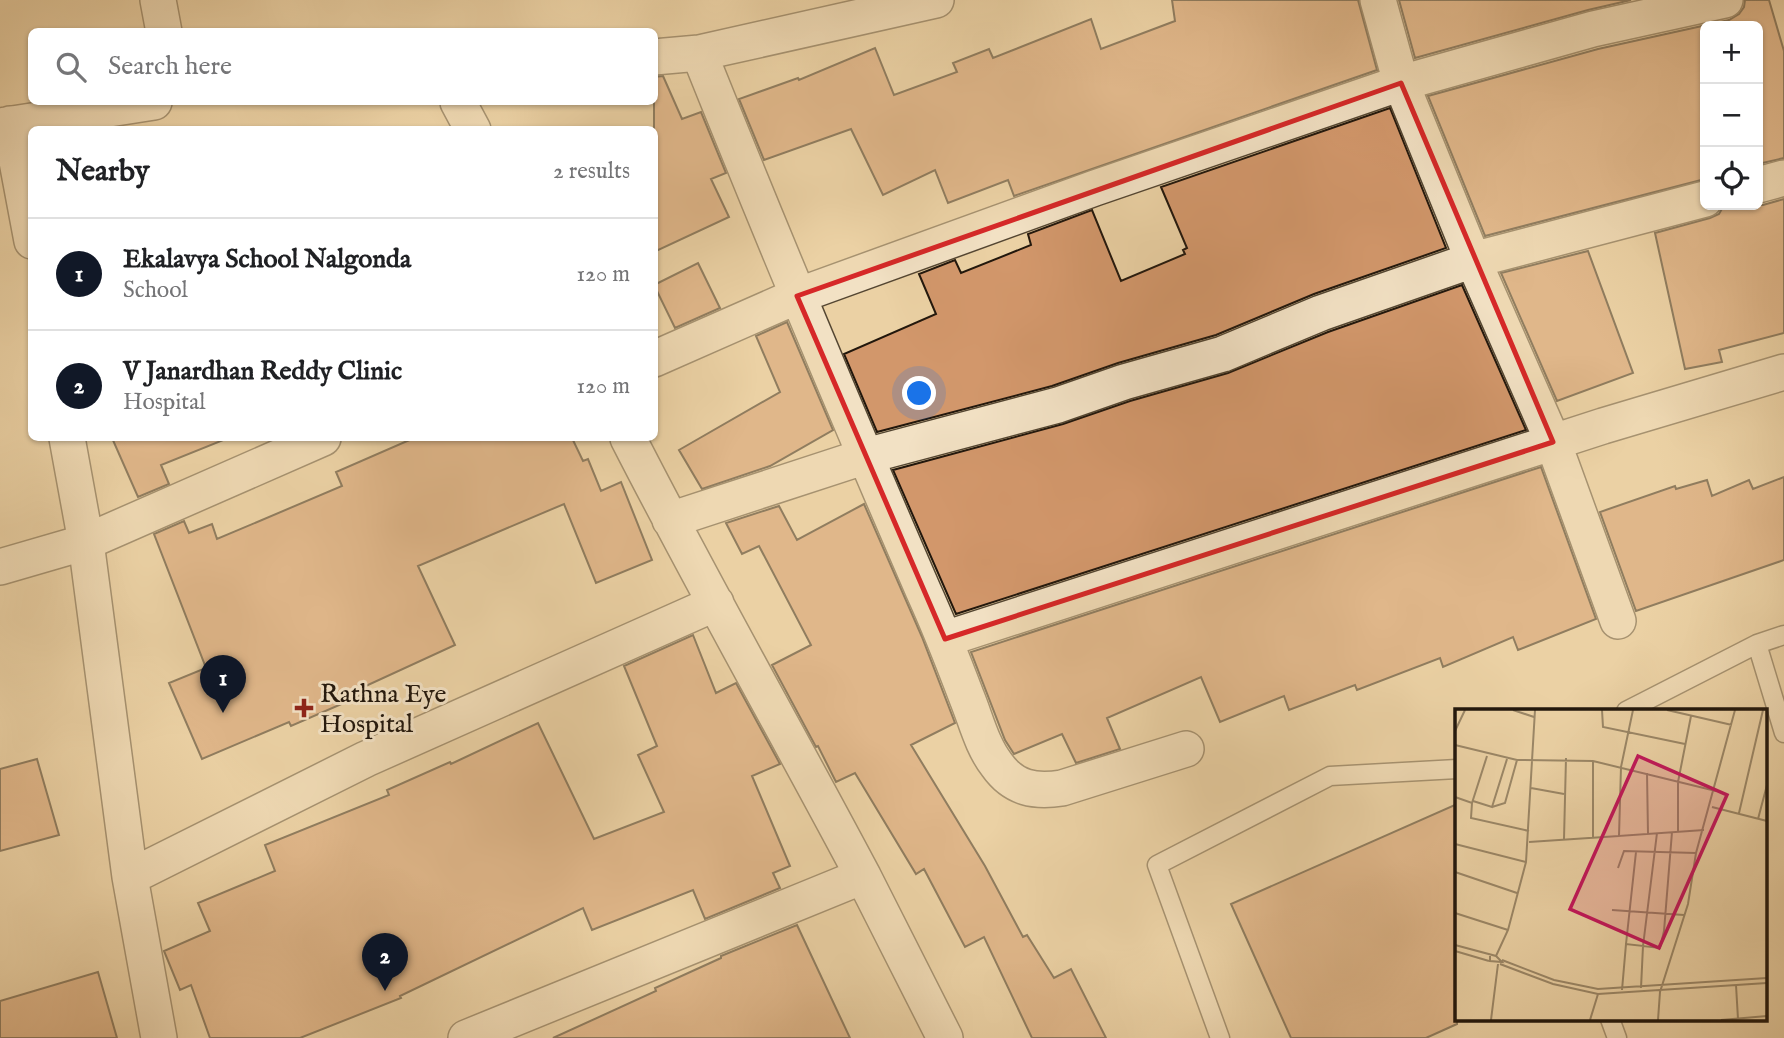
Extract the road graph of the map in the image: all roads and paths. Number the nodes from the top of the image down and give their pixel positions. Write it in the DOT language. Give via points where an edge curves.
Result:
graph roads {
  1 [pos="158,0"];
  2 [pos="936,0"];
  3 [pos="1378,0"];
  4 [pos="1725,0"];
  5 [pos="163,28"];
  6 [pos="699,53"];
  7 [pos="658,57"];
  8 [pos="1401,83"];
  9 [pos="134,105"];
  10 [pos="460,105"];
  11 [pos="5,125"];
  12 [pos="470,126"];
  13 [pos="1784,178"];
  14 [pos="1763,184"];
  15 [pos="1700,200"];
  16 [pos="28,225"];
  17 [pos="1473,260"];
  18 [pos="797,296"];
  19 [pos="658,357"];
  20 [pos="1784,372"];
  21 [pos="68,441"];
  22 [pos="316,441"];
  23 [pos="630,441"];
  24 [pos="1553,442"];
  25 [pos="866,456"];
  26 [pos="670,520"];
  27 [pos="86,542"];
  28 [pos="0,567"];
  29 [pos="716,603"];
  30 [pos="1618,621"];
  31 [pos="1784,635"];
  32 [pos="944,639"];
  33 [pos="1757,644"];
  34 [pos="1630,709"];
  35 [pos="1784,733"];
  36 [pos="1186,749"];
  37 [pos="1455,769"];
  38 [pos="863,876"];
  39 [pos="130,877"];
  40 [pos="1610,1020"];
  41 [pos="159,1038"];
  42 [pos="466,1038"];
  43 [pos="945,1038"];
  44 [pos="1220,1038"];
  45 [pos="1617,1038"];
  1 -- 5 [label="street"];
  2 -- 6 [label="street"];
  3 -- 8 [label="street"];
  4 -- 8 [label="street" via="1592,29"];
  6 -- 7 [label="street"];
  6 -- 18 [label="street"];
  8 -- 17 [label="street"];
  8 -- 18 [label="street"];
  9 -- 11 [label="street"];
  10 -- 12 [label="street"];
  11 -- 16 [label="street"];
  13 -- 14 [label="street"];
  15 -- 17 [label="street"];
  17 -- 24 [label="street"];
  17 -- 25 [label="street" via="1321,313 1223,354 1058,405"];
  18 -- 19 [label="street"];
  18 -- 25 [label="street"];
  20 -- 24 [label="street"];
  21 -- 27 [label="street"];
  22 -- 27 [label="street"];
  23 -- 26 [label="street"];
  24 -- 30 [label="street"];
  24 -- 32 [label="street"];
  25 -- 26 [label="street"];
  25 -- 32 [label="street"];
  26 -- 29 [label="street"];
  27 -- 28 [label="street"];
  27 -- 39 [label="street"];
  29 -- 38 [label="street"];
  29 -- 39 [label="street" via="366,759"];
  31 -- 33 [label="lane"];
  32 -- 36 [label="street" via="991,755 1009,778 1029,789 1062,788"];
  33 -- 34 [label="lane"];
  33 -- 35 [label="lane"];
  37 -- 44 [label="lane" via="1330,776 1157,865"];
  38 -- 42 [label="street"];
  38 -- 43 [label="street"];
  39 -- 41 [label="street"];
  40 -- 45 [label="lane"];
}
